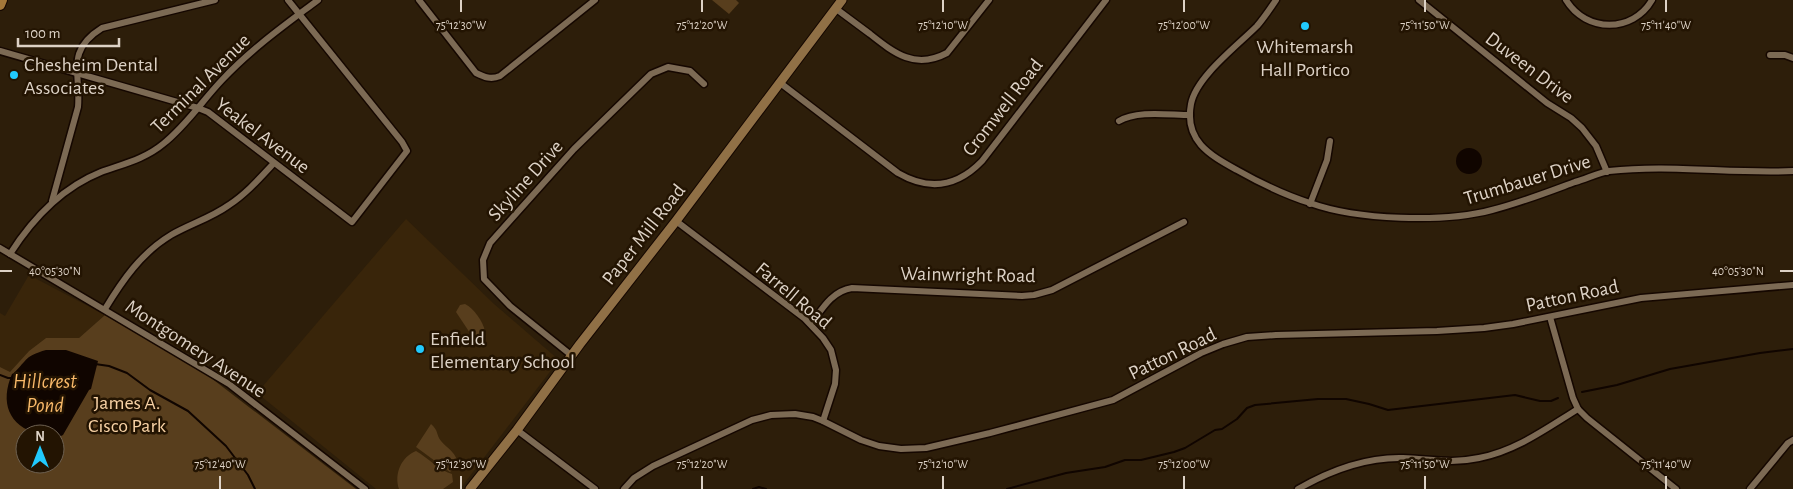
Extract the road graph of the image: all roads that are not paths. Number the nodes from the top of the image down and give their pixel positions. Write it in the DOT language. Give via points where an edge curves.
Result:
graph roads {
  1 [pos="2,0"];
  2 [pos="215,0"];
  3 [pos="288,0"];
  4 [pos="318,0"];
  5 [pos="419,0"];
  6 [pos="595,0"];
  7 [pos="842,0"];
  8 [pos="989,0"];
  9 [pos="1106,0"];
  10 [pos="1276,0"];
  11 [pos="1419,0"];
  12 [pos="1566,0"];
  13 [pos="1652,0"];
  14 [pos="0,6"];
  15 [pos="835,8"];
  16 [pos="299,15"];
  17 [pos="0,51"];
  18 [pos="1770,55"];
  19 [pos="1793,58"];
  20 [pos="76,73"];
  21 [pos="779,82"];
  22 [pos="704,84"];
  23 [pos="198,108"];
  24 [pos="1190,115"];
  25 [pos="1119,121"];
  26 [pos="1330,140"];
  27 [pos="274,163"];
  28 [pos="1793,171"];
  29 [pos="1606,172"];
  30 [pos="52,201"];
  31 [pos="1310,204"];
  32 [pos="676,221"];
  33 [pos="1184,222"];
  34 [pos="0,248"];
  35 [pos="10,254"];
  36 [pos="1793,285"];
  37 [pos="105,309"];
  38 [pos="1550,317"];
  39 [pos="810,324"];
  40 [pos="571,354"];
  41 [pos="1578,409"];
  42 [pos="823,421"];
  43 [pos="517,430"];
  44 [pos="1793,440"];
  45 [pos="365,489"];
  46 [pos="470,489"];
  47 [pos="595,489"];
  48 [pos="624,489"];
  49 [pos="1298,489"];
  50 [pos="1676,489"];
  51 [pos="1750,489"];
  1 -- 14 [label="main road"];
  2 -- 20 [label="street" via="102,28 83,45"];
  3 -- 16 [label="street"];
  4 -- 16 [label="street, Terminal Avenue"];
  5 -- 6 [label="street" via="476,73 495,78"];
  7 -- 15 [label="main road, Paper Mill Road"];
  8 -- 15 [label="street" via="947,52 925,60 893,52"];
  9 -- 21 [label="street, Cromwell Road" via="982,161 970,173 949,183 915,182 898,173"];
  10 -- 24 [label="street" via="1258,24 1202,80 1193,96"];
  11 -- 29 [label="street, Duveen Drive" via="1582,128 1596,146"];
  12 -- 13 [label="street" via="1579,16 1593,23 1609,25 1623,24 1636,18"];
  15 -- 21 [label="main road, Paper Mill Road"];
  16 -- 23 [label="street, Terminal Avenue" via="238,63"];
  16 -- 27 [label="street, Yeakel Avenue" via="407,151 352,222"];
  17 -- 20 [label="street, Yeakel Avenue"];
  18 -- 19 [label="street"];
  20 -- 23 [label="street, Yeakel Avenue"];
  20 -- 30 [label="street" via="78,107"];
  21 -- 32 [label="main road, Paper Mill Road"];
  22 -- 40 [label="street, Skyline Drive" via="690,71 668,67 651,74 574,149 490,243 483,260 484,279 510,306"];
  23 -- 27 [label="street, Yeakel Avenue" via="208,112"];
  23 -- 30 [label="street, Terminal Avenue" via="174,135 150,153 91,177"];
  24 -- 25 [label="street" via="1137,114"];
  24 -- 31 [label="street, Trumbauer Drive" via="1196,140 1206,152 1259,182"];
  26 -- 31 [label="street" via="1327,160"];
  27 -- 37 [label="street" via="231,204 171,235 139,262"];
  28 -- 29 [label="street, Trumbauer Drive" via="1660,168"];
  29 -- 31 [label="street, Trumbauer Drive" via="1492,210 1448,218 1370,214"];
  30 -- 35 [label="street, Terminal Avenue"];
  32 -- 39 [label="street, Farrell Road"];
  32 -- 40 [label="main road, Paper Mill Road"];
  33 -- 39 [label="street, Wainwright Road" via="1040,294 1022,296 852,288 832,297"];
  34 -- 35 [label="street, Montgomery Avenue"];
  35 -- 37 [label="street, Montgomery Avenue"];
  36 -- 38 [label="street, Patton Road" via="1641,298"];
  37 -- 45 [label="street, Montgomery Avenue" via="228,384"];
  38 -- 41 [label="street"];
  38 -- 42 [label="street, Patton Road" via="1458,330 1276,334 1247,338 1201,353 1113,400 926,448 879,446"];
  39 -- 42 [label="street, Farrell Road" via="828,346 836,370 834,388"];
  40 -- 43 [label="main road, Paper Mill Road"];
  41 -- 49 [label="street" via="1527,440 1494,455 1452,461 1403,458 1366,461 1331,472"];
  41 -- 50 [label="street"];
  42 -- 48 [label="street, Patton Road" via="787,414 752,420 654,466"];
  43 -- 46 [label="main road, Paper Mill Road"];
  43 -- 47 [label="street"];
  44 -- 51 [label="street"];
}
